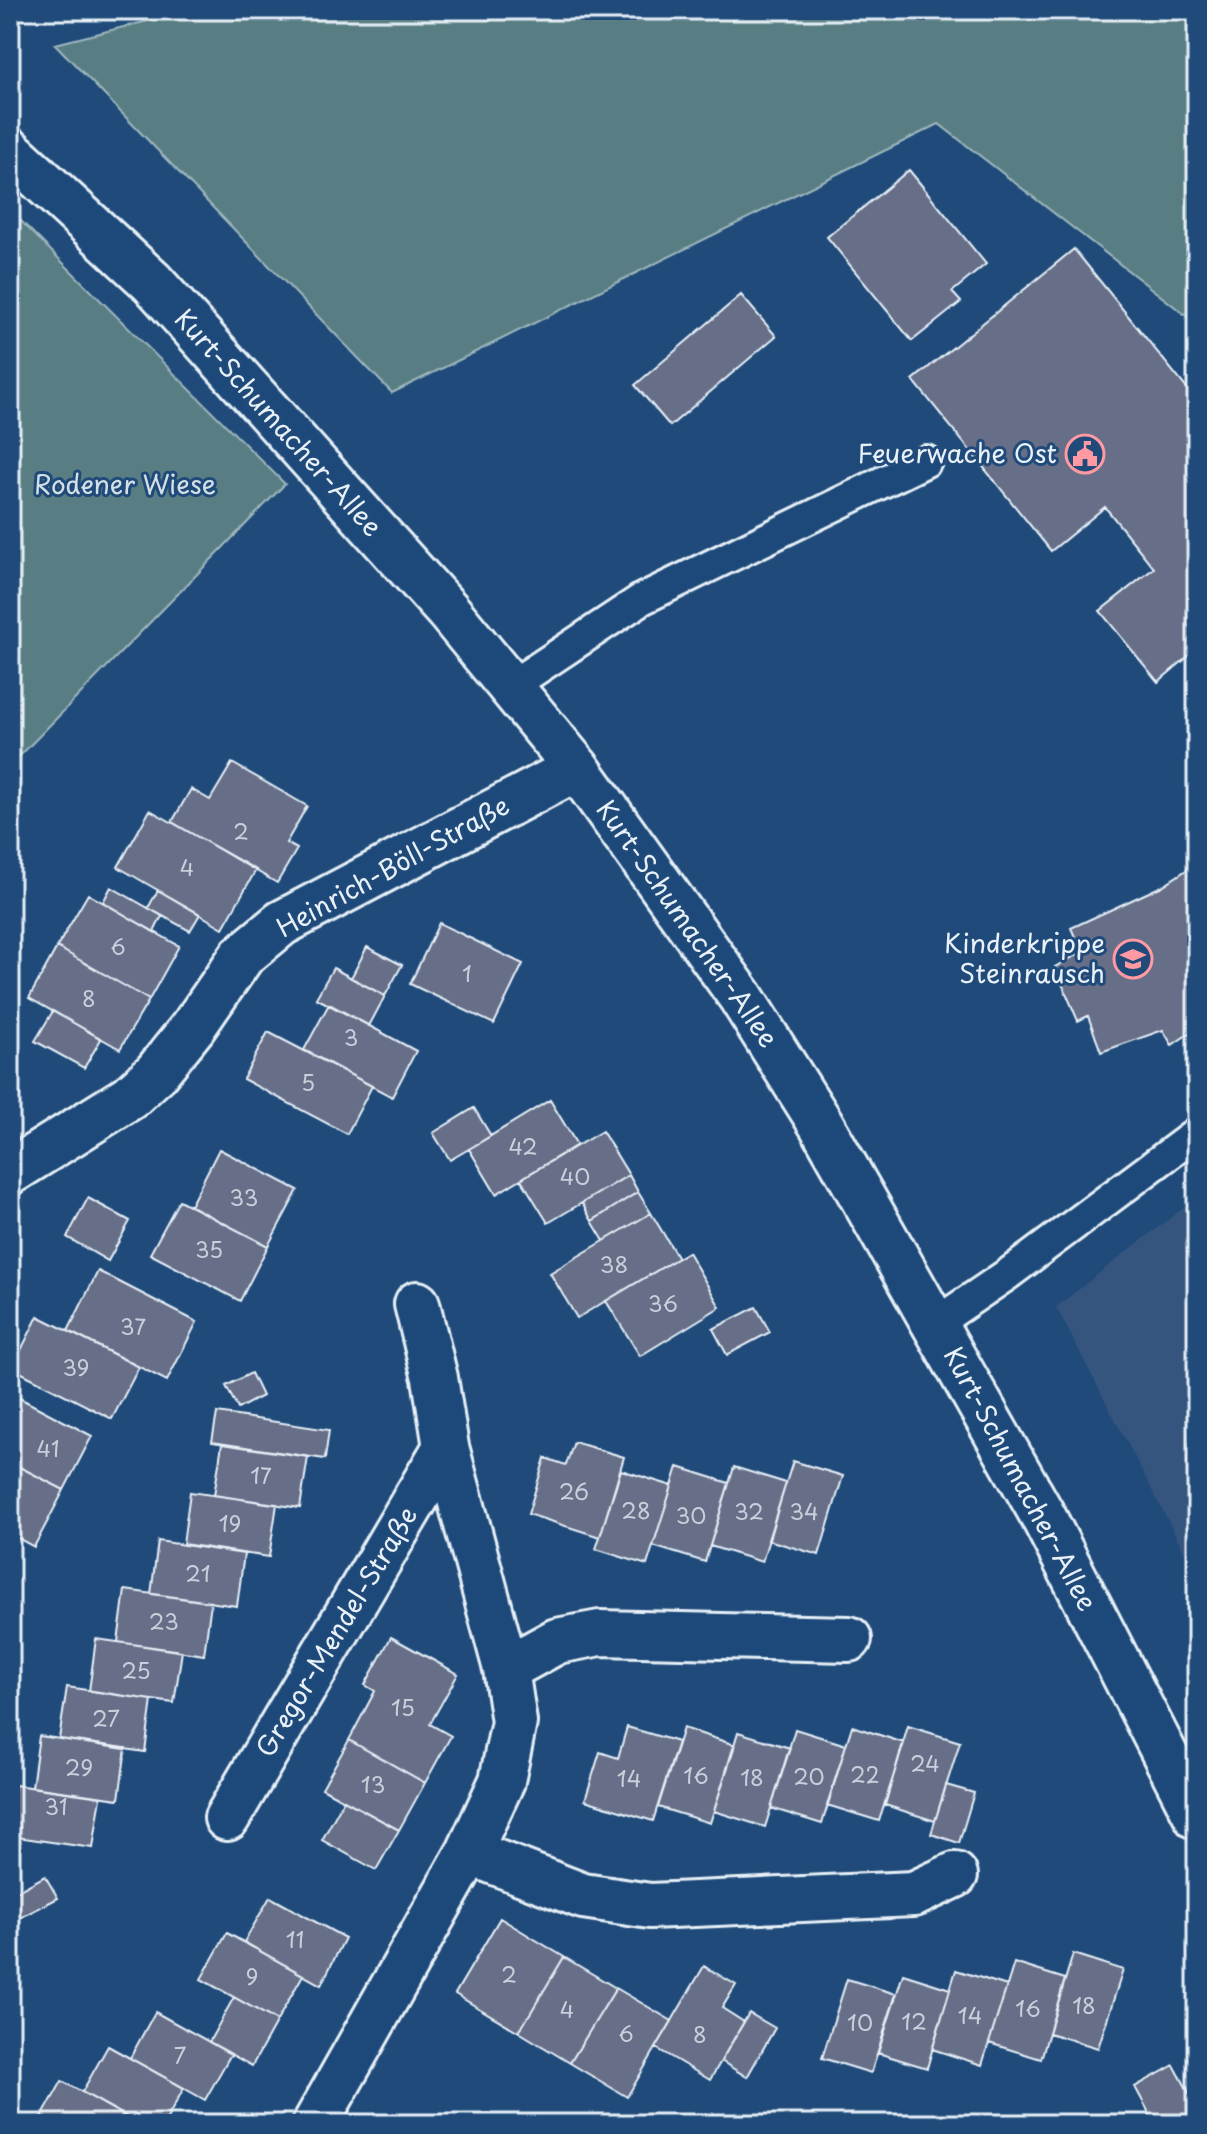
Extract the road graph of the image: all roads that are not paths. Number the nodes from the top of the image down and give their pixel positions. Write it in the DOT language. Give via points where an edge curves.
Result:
graph roads {
  1 [pos="10,151"];
  2 [pos="926,461"];
  3 [pos="511,686"];
  4 [pos="577,768"];
  5 [pos="1197,1133"];
  6 [pos="10,1172"];
  7 [pos="417,1304"];
  8 [pos="936,1323"];
  9 [pos="446,1447"];
  10 [pos="849,1639"];
  11 [pos="506,1669"];
  12 [pos="1197,1817"];
  13 [pos="227,1818"];
  14 [pos="469,1852"];
  15 [pos="955,1875"];
  16 [pos="315,2124"];
  1 -- 3 [label="street, Kurt-Schumacher-Allee" via="152,282"];
  2 -- 3 [label="lane" via="642,599"];
  3 -- 4 [label="street, Kurt-Schumacher-Allee"];
  4 -- 6 [label="street, Heinrich-Böll-Straße" via="282,923 242,956 193,1027 130,1097"];
  4 -- 8 [label="street, Kurt-Schumacher-Allee" via="741,997"];
  5 -- 8 [label="lane"];
  7 -- 9 [label="street"];
  8 -- 12 [label="street, Kurt-Schumacher-Allee" via="1043,1516"];
  9 -- 11 [label="street"];
  9 -- 13 [label="street, Gregor-Mendel-Straße"];
  10 -- 11 [label="street" via="600,1633 557,1641"];
  11 -- 14 [label="street" via="514,1722 502,1781"];
  14 -- 15 [label="street" via="583,1896 650,1906 914,1894"];
  14 -- 16 [label="street"];
}
